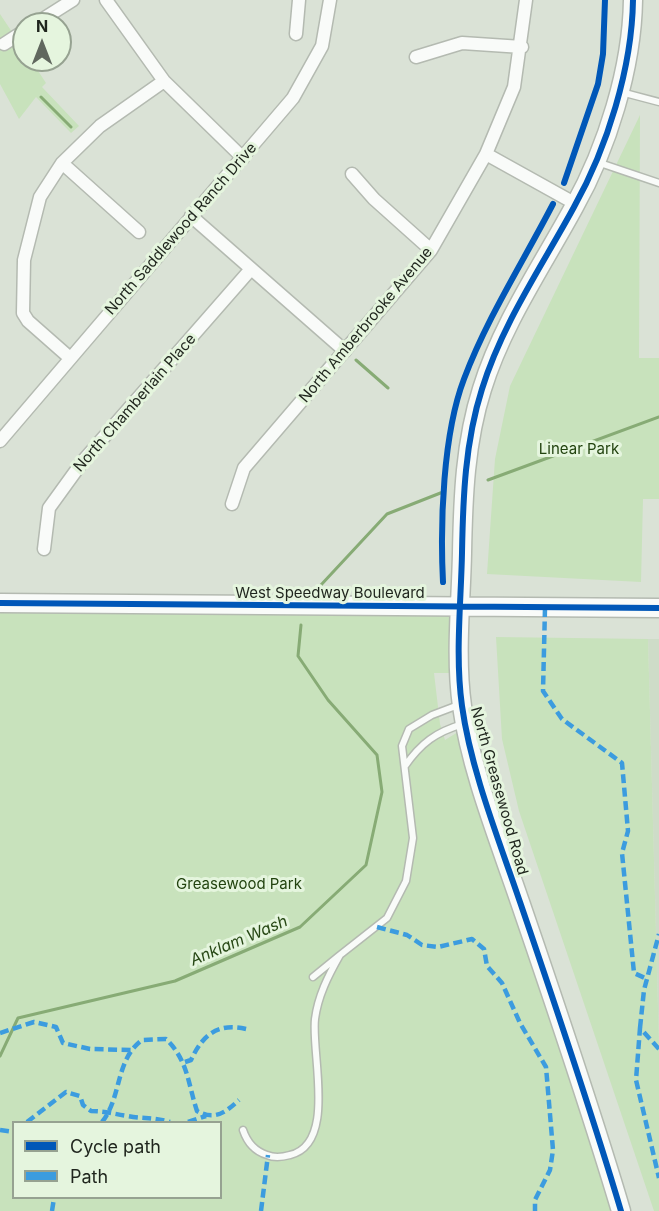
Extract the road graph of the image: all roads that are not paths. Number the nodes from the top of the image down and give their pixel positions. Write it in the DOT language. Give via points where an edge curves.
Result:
graph roads {
  1 [pos="73,0"];
  2 [pos="106,0"];
  3 [pos="330,0"];
  4 [pos="526,0"];
  5 [pos="633,0"];
  6 [pos="295,1"];
  7 [pos="54,12"];
  8 [pos="296,34"];
  9 [pos="12,39"];
  10 [pos="4,44"];
  11 [pos="522,47"];
  12 [pos="416,57"];
  13 [pos="164,81"];
  14 [pos="620,92"];
  15 [pos="659,102"];
  16 [pos="486,154"];
  17 [pos="243,158"];
  18 [pos="596,161"];
  19 [pos="62,163"];
  20 [pos="352,174"];
  21 [pos="659,183"];
  22 [pos="576,204"];
  23 [pos="191,216"];
  24 [pos="139,232"];
  25 [pos="431,250"];
  26 [pos="251,269"];
  27 [pos="345,351"];
  28 [pos="70,358"];
  29 [pos="0,441"];
  30 [pos="232,504"];
  31 [pos="44,549"];
  32 [pos="0,603"];
  33 [pos="460,608"];
  34 [pos="659,608"];
  35 [pos="461,704"];
  36 [pos="465,723"];
  37 [pos="405,766"];
  38 [pos="340,955"];
  39 [pos="313,977"];
  40 [pos="243,1130"];
  41 [pos="621,1211"];
  1 -- 7 [label="street"];
  2 -- 13 [label="street"];
  3 -- 17 [label="street, North Saddlewood Ranch Drive" via="322,46 293,98"];
  4 -- 11 [label="street, North Amberbrooke Avenue"];
  5 -- 14 [label="main road, North Greasewood Road"];
  6 -- 8 [label="street"];
  9 -- 10 [label="street"];
  11 -- 12 [label="street" via="462,43"];
  11 -- 16 [label="street, North Amberbrooke Avenue" via="514,87"];
  13 -- 17 [label="street"];
  13 -- 19 [label="street" via="100,126"];
  14 -- 15 [label="lane"];
  14 -- 18 [label="main road, North Greasewood Road"];
  16 -- 22 [label="street"];
  16 -- 25 [label="street, North Amberbrooke Avenue"];
  17 -- 23 [label="street, North Saddlewood Ranch Drive"];
  18 -- 21 [label="lane"];
  18 -- 22 [label="main road, North Greasewood Road"];
  19 -- 24 [label="street"];
  19 -- 28 [label="street" via="40,196 24,260 21,314"];
  20 -- 25 [label="street"];
  22 -- 33 [label="main road, North Greasewood Road" via="503,337 482,389 467,457"];
  23 -- 26 [label="street"];
  23 -- 28 [label="street, North Saddlewood Ranch Drive"];
  25 -- 27 [label="street, North Amberbrooke Avenue"];
  26 -- 27 [label="street"];
  26 -- 31 [label="street, North Chamberlain Place" via="83,461 49,508"];
  27 -- 30 [label="street, North Amberbrooke Avenue" via="244,468"];
  28 -- 29 [label="street, North Saddlewood Ranch Drive"];
  32 -- 33 [label="main road, West Speedway Boulevard"];
  33 -- 34 [label="main road, West Speedway Boulevard"];
  33 -- 35 [label="main road, North Greasewood Road"];
  35 -- 36 [label="main road, North Greasewood Road"];
  35 -- 37 [label="lane" via="409,729 402,746"];
  36 -- 37 [label="lane" via="425,740"];
  36 -- 41 [label="main road, North Greasewood Road" via="499,841 593,1116"];
  37 -- 38 [label="lane" via="413,838 406,881 387,918"];
  38 -- 39 [label="lane"];
  38 -- 40 [label="lane" via="317,1006 319,1110 315,1133 301,1150 278,1157 255,1149"];
}
